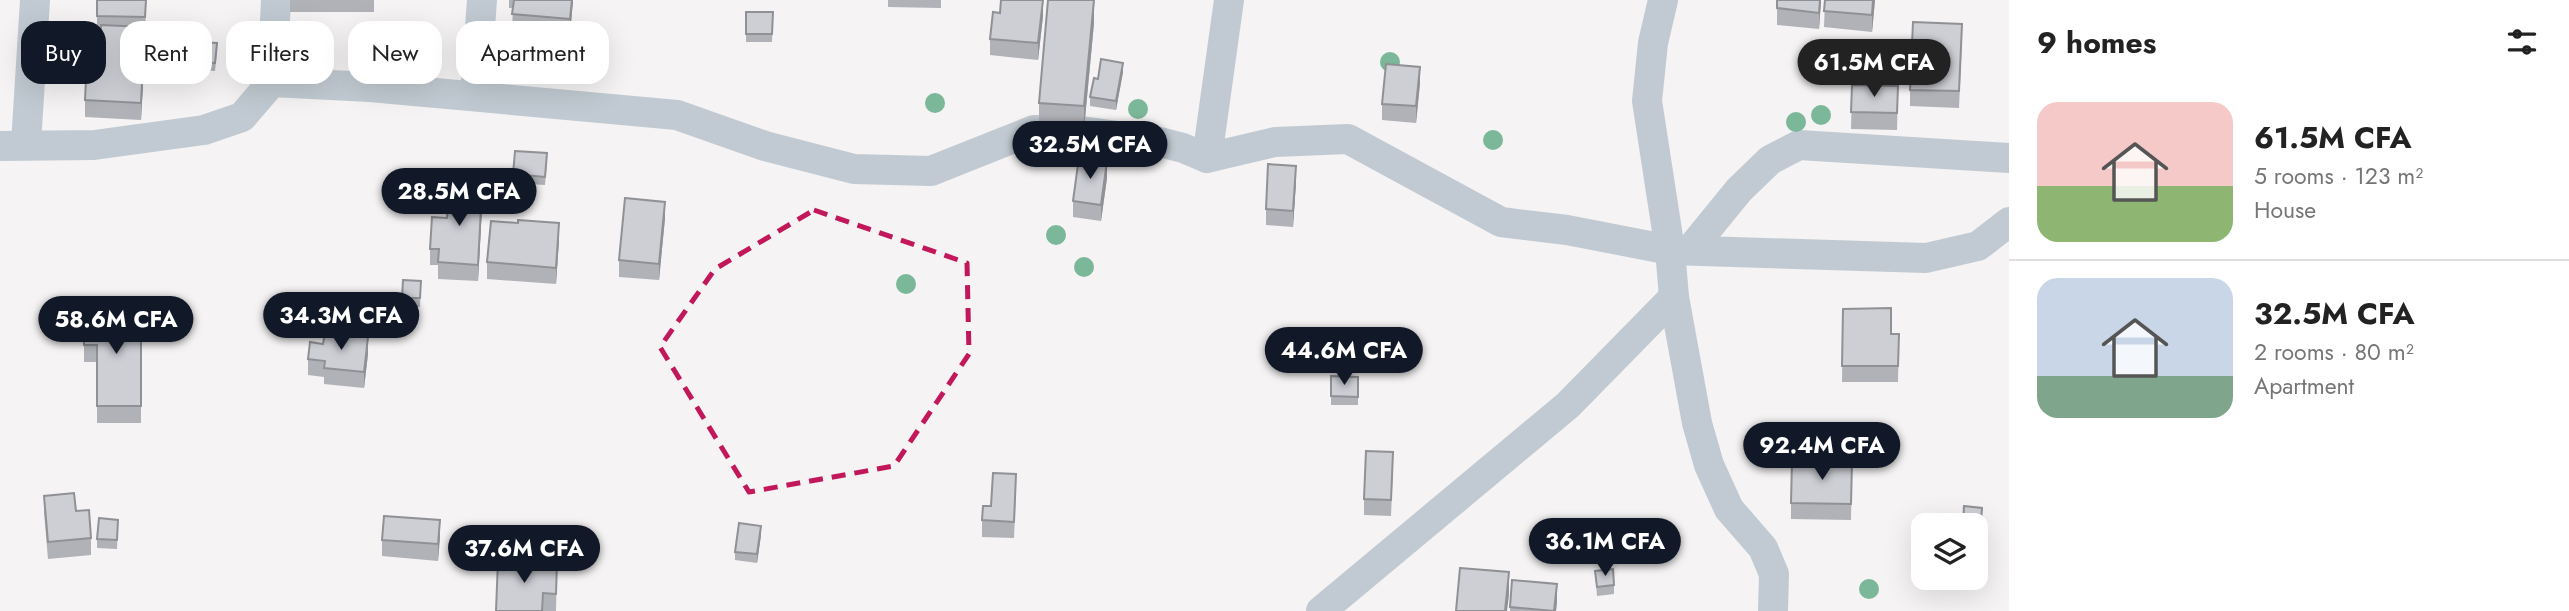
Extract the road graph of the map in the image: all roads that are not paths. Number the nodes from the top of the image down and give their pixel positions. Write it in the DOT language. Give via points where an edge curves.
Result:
graph roads {
  1 [pos="35,0"];
  2 [pos="276,0"];
  3 [pos="482,0"];
  4 [pos="1229,0"];
  5 [pos="1663,0"];
  6 [pos="275,21"];
  7 [pos="270,84"];
  8 [pos="311,84"];
  9 [pos="475,96"];
  10 [pos="13,145"];
  11 [pos="1207,158"];
  12 [pos="2009,158"];
  13 [pos="2009,222"];
  14 [pos="1680,250"];
  15 [pos="1674,297"];
  16 [pos="1321,611"];
  17 [pos="1773,611"];
  1 -- 10 [label="street"];
  2 -- 6 [label="street"];
  3 -- 9 [label="street"];
  4 -- 11 [label="street"];
  5 -- 14 [label="street" via="1647,101"];
  7 -- 10 [label="street" via="242,117 204,130 94,145"];
  8 -- 9 [label="street"];
  9 -- 11 [label="street" via="677,115 765,146 855,169 931,171 1034,130 1082,131 1160,142"];
  11 -- 14 [label="street" via="1275,142 1348,139 1502,222"];
  12 -- 14 [label="street" via="1799,145 1770,160"];
  13 -- 14 [label="street" via="1978,246 1926,258"];
  14 -- 15 [label="street"];
  15 -- 16 [label="street" via="1568,405"];
  15 -- 17 [label="street" via="1709,465 1729,509 1763,548 1774,574"];
}
